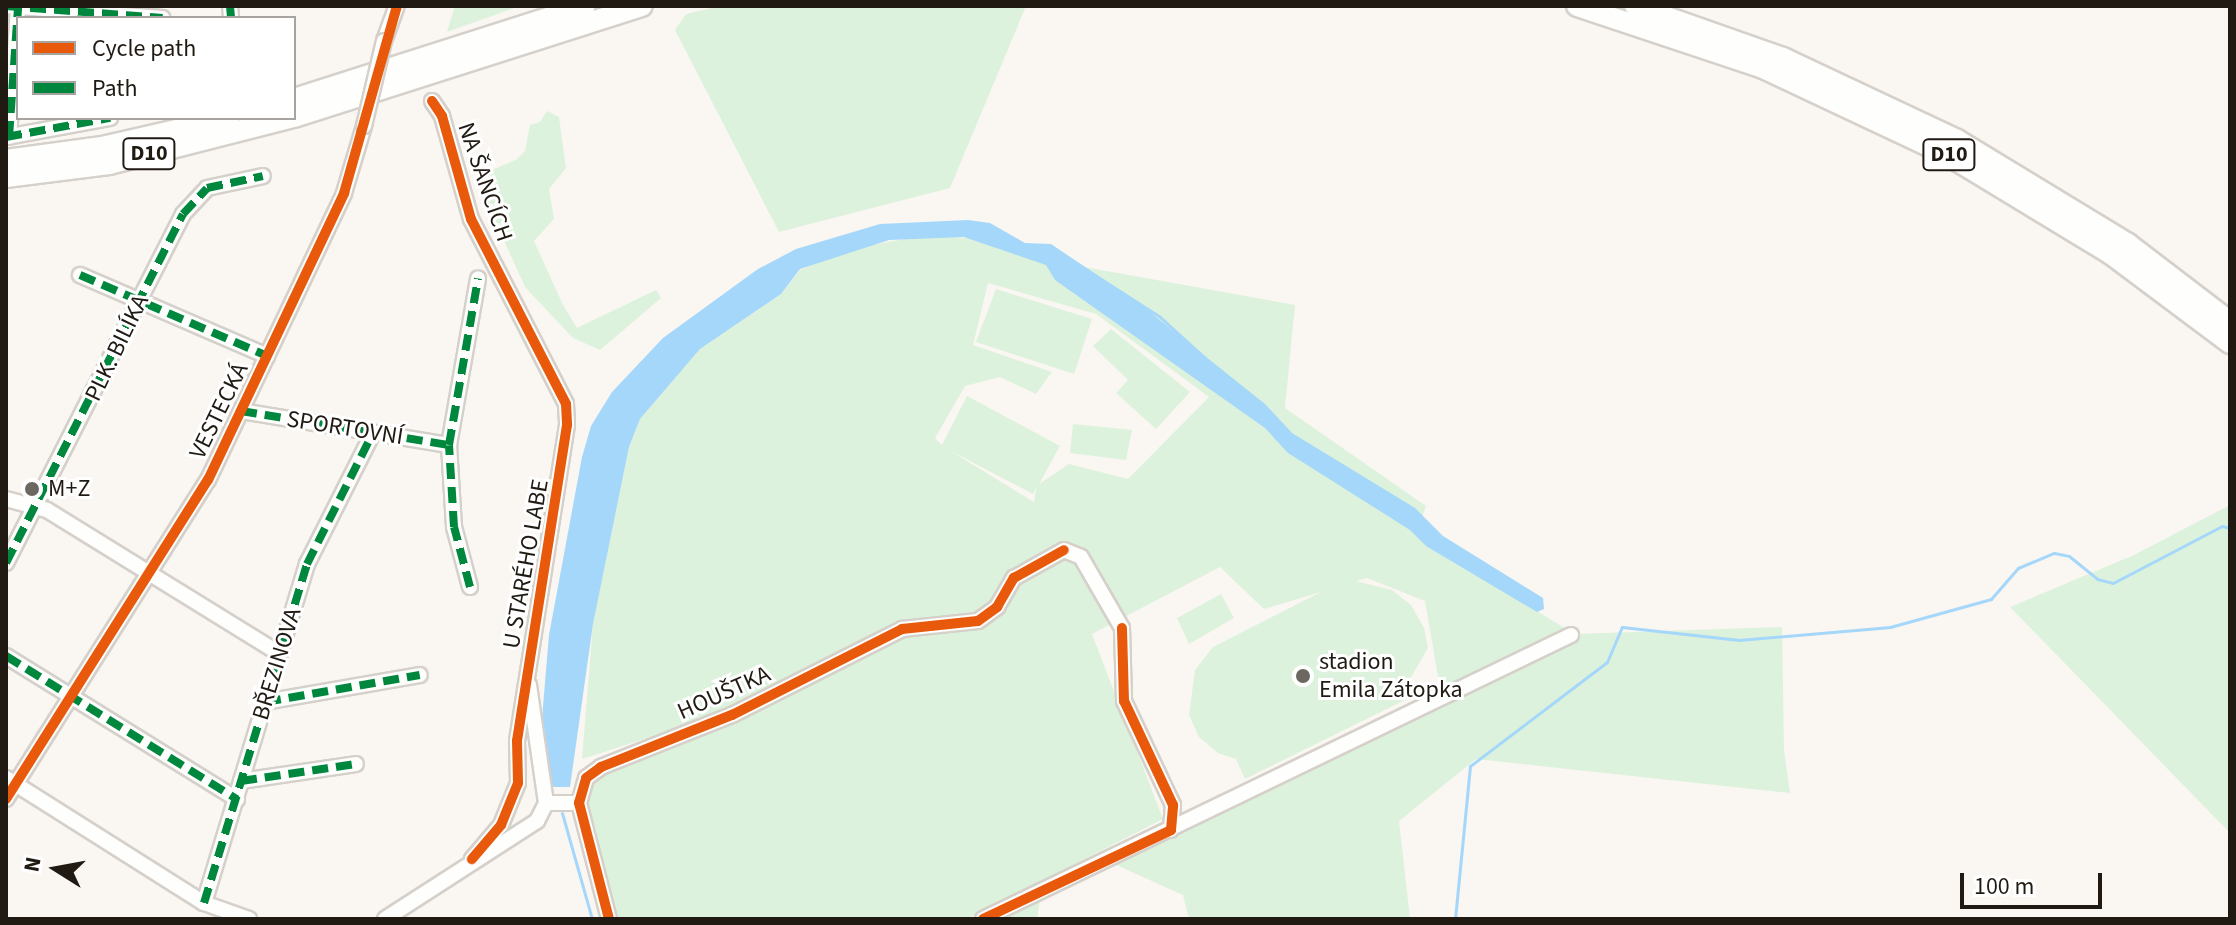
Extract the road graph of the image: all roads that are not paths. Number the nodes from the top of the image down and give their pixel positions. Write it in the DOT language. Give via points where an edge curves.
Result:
graph roads {
  1 [pos="6,6"];
  2 [pos="397,6"];
  3 [pos="585,6"];
  4 [pos="642,6"];
  5 [pos="18,7"];
  6 [pos="1582,7"];
  7 [pos="1638,13"];
  8 [pos="137,16"];
  9 [pos="16,33"];
  10 [pos="511,37"];
  11 [pos="486,46"];
  12 [pos="296,98"];
  13 [pos="432,101"];
  14 [pos="296,116"];
  15 [pos="99,120"];
  16 [pos="220,120"];
  17 [pos="280,120"];
  18 [pos="8,137"];
  19 [pos="6,160"];
  20 [pos="263,176"];
  21 [pos="6,177"];
  22 [pos="80,275"];
  23 [pos="499,277"];
  24 [pos="478,279"];
  25 [pos="141,301"];
  26 [pos="2230,322"];
  27 [pos="2230,343"];
  28 [pos="267,356"];
  29 [pos="241,411"];
  30 [pos="373,433"];
  31 [pos="449,445"];
  32 [pos="6,499"];
  33 [pos="36,506"];
  34 [pos="6,563"];
  35 [pos="148,574"];
  36 [pos="470,587"];
  37 [pos="1571,635"];
  38 [pos="280,654"];
  39 [pos="6,656"];
  40 [pos="420,675"];
  41 [pos="527,677"];
  42 [pos="70,697"];
  43 [pos="265,702"];
  44 [pos="356,764"];
  45 [pos="11,781"];
  46 [pos="241,781"];
  47 [pos="6,799"];
  48 [pos="237,799"];
  49 [pos="546,803"];
  50 [pos="579,803"];
  51 [pos="1171,830"];
  52 [pos="472,859"];
  53 [pos="204,903"];
  54 [pos="249,919"];
  55 [pos="385,919"];
  56 [pos="609,919"];
  57 [pos="983,919"];
  1 -- 5 [label="street"];
  2 -- 28 [label="street, VESTECKÁ, bridge" via="344,193"];
  3 -- 10 [label="highway, D10"];
  4 -- 10 [label="highway, D10"];
  5 -- 8 [label="street"];
  6 -- 7 [label="highway, D10"];
  7 -- 26 [label="highway, D10" via="1783,58 1957,140 2128,244"];
  7 -- 27 [label="highway, D10" via="1946,154 2111,254"];
  9 -- 18 [label="street"];
  10 -- 11 [label="highway, D10"];
  11 -- 12 [label="highway, D10"];
  11 -- 14 [label="highway, D10"];
  13 -- 23 [label="street, NA ŠANCÍCH" via="442,116 471,219"];
  15 -- 18 [label="street"];
  16 -- 19 [label="highway, D10" via="102,147"];
  17 -- 21 [label="highway, D10" via="109,164"];
  20 -- 25 [label="street, PLK. BILÍKA" via="207,188 183,214"];
  22 -- 25 [label="street"];
  23 -- 41 [label="street, U STARÉHO LABE" via="567,415 558,504"];
  24 -- 31 [label="street"];
  25 -- 28 [label="street"];
  25 -- 33 [label="street, PLK. BILÍKA"];
  28 -- 29 [label="street, VESTECKÁ"];
  29 -- 30 [label="street, SPORTOVNÍ"];
  29 -- 35 [label="street, VESTECKÁ" via="208,480"];
  30 -- 31 [label="street, SPORTOVNÍ"];
  30 -- 38 [label="street, BŘEZINOVA" via="307,564"];
  31 -- 36 [label="street" via="454,527"];
  32 -- 33 [label="street"];
  33 -- 34 [label="street, PLK. BILÍKA"];
  33 -- 35 [label="street"];
  35 -- 38 [label="street"];
  35 -- 42 [label="street, VESTECKÁ"];
  37 -- 51 [label="street"];
  38 -- 43 [label="street, BŘEZINOVA"];
  39 -- 42 [label="street"];
  40 -- 43 [label="street"];
  41 -- 49 [label="street" via="538,717"];
  41 -- 52 [label="street, U STARÉHO LABE" via="514,803"];
  42 -- 45 [label="street, VESTECKÁ"];
  42 -- 48 [label="street"];
  43 -- 46 [label="street, BŘEZINOVA"];
  44 -- 46 [label="street"];
  45 -- 47 [label="street, VESTECKÁ"];
  45 -- 53 [label="street"];
  46 -- 48 [label="street, BŘEZINOVA"];
  48 -- 53 [label="street, BŘEZINOVA"];
  49 -- 50 [label="street"];
  49 -- 52 [label="street" via="537,821"];
  50 -- 51 [label="street, HOUŠTKA" via="582,786 601,767 732,715 902,629 971,623 997,607 1020,573 1064,550 1081,557 1122,628 1124,701 1173,805"];
  50 -- 56 [label="street"];
  51 -- 57 [label="street"];
  52 -- 55 [label="street"];
  53 -- 54 [label="street"];
}
